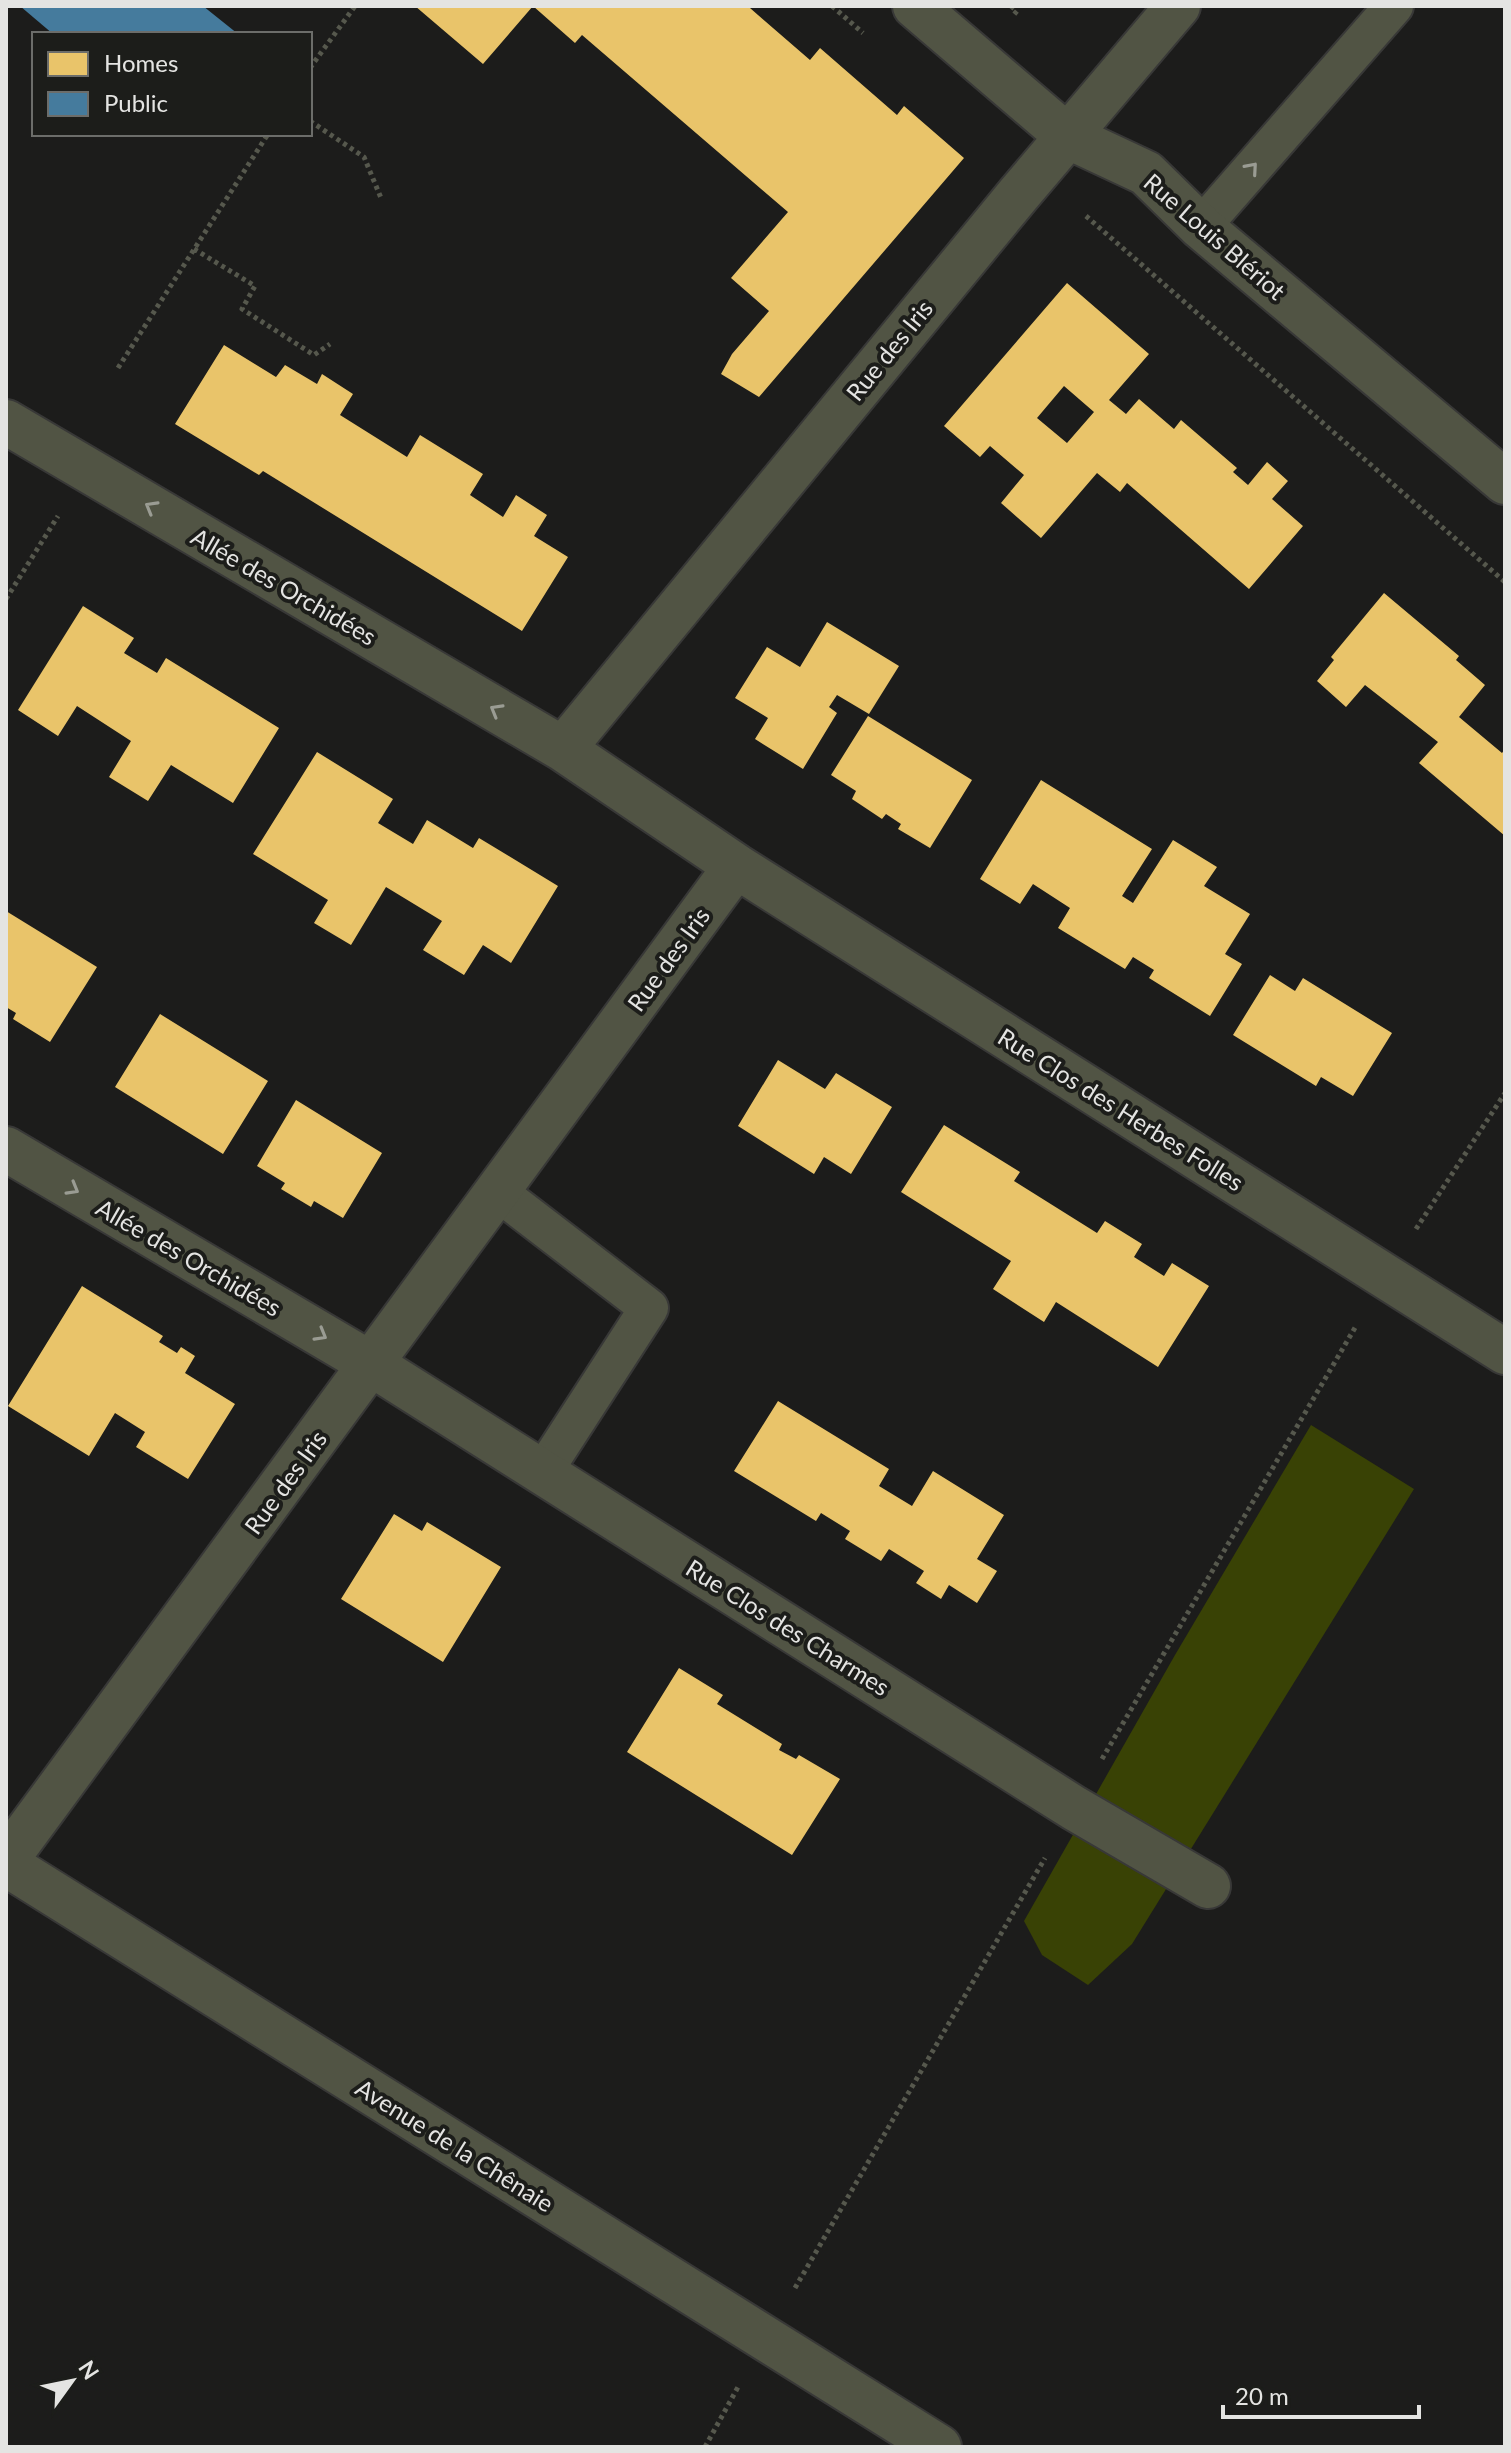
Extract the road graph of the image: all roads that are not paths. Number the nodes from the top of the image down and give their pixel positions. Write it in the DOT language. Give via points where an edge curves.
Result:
graph roads {
  1 [pos="915,6"];
  2 [pos="1178,6"];
  3 [pos="1394,6"];
  4 [pos="1067,136"];
  5 [pos="1201,227"];
  6 [pos="6,422"];
  7 [pos="1505,482"];
  8 [pos="563,749"];
  9 [pos="736,866"];
  10 [pos="6,1149"];
  11 [pos="498,1192"];
  12 [pos="1505,1352"];
  13 [pos="371,1364"];
  14 [pos="543,1472"];
  15 [pos="6,1862"];
  16 [pos="1208,1886"];
  17 [pos="922,2436"];
  1 -- 4 [label="street, Rue Louis Blériot"];
  2 -- 4 [label="street, Rue des Iris"];
  5 -- 3 [label="lane, one-way"];
  4 -- 5 [label="street, Rue Louis Blériot" via="1146,173"];
  4 -- 8 [label="street, Rue des Iris"];
  5 -- 7 [label="street, Rue Louis Blériot"];
  8 -- 6 [label="street, Allée des Orchidées, one-way"];
  8 -- 9 [label="street"];
  9 -- 11 [label="street, Rue des Iris"];
  9 -- 12 [label="street, Rue Clos des Herbes Folles"];
  10 -- 13 [label="street, Allée des Orchidées, one-way"];
  11 -- 13 [label="street, Rue des Iris"];
  11 -- 14 [label="lane" via="649,1308"];
  13 -- 14 [label="street, Rue Clos des Charmes"];
  13 -- 15 [label="street, Rue des Iris"];
  14 -- 16 [label="street, Rue Clos des Charmes" via="1060,1799"];
  15 -- 17 [label="street, Avenue de la Chênaie"];
}
